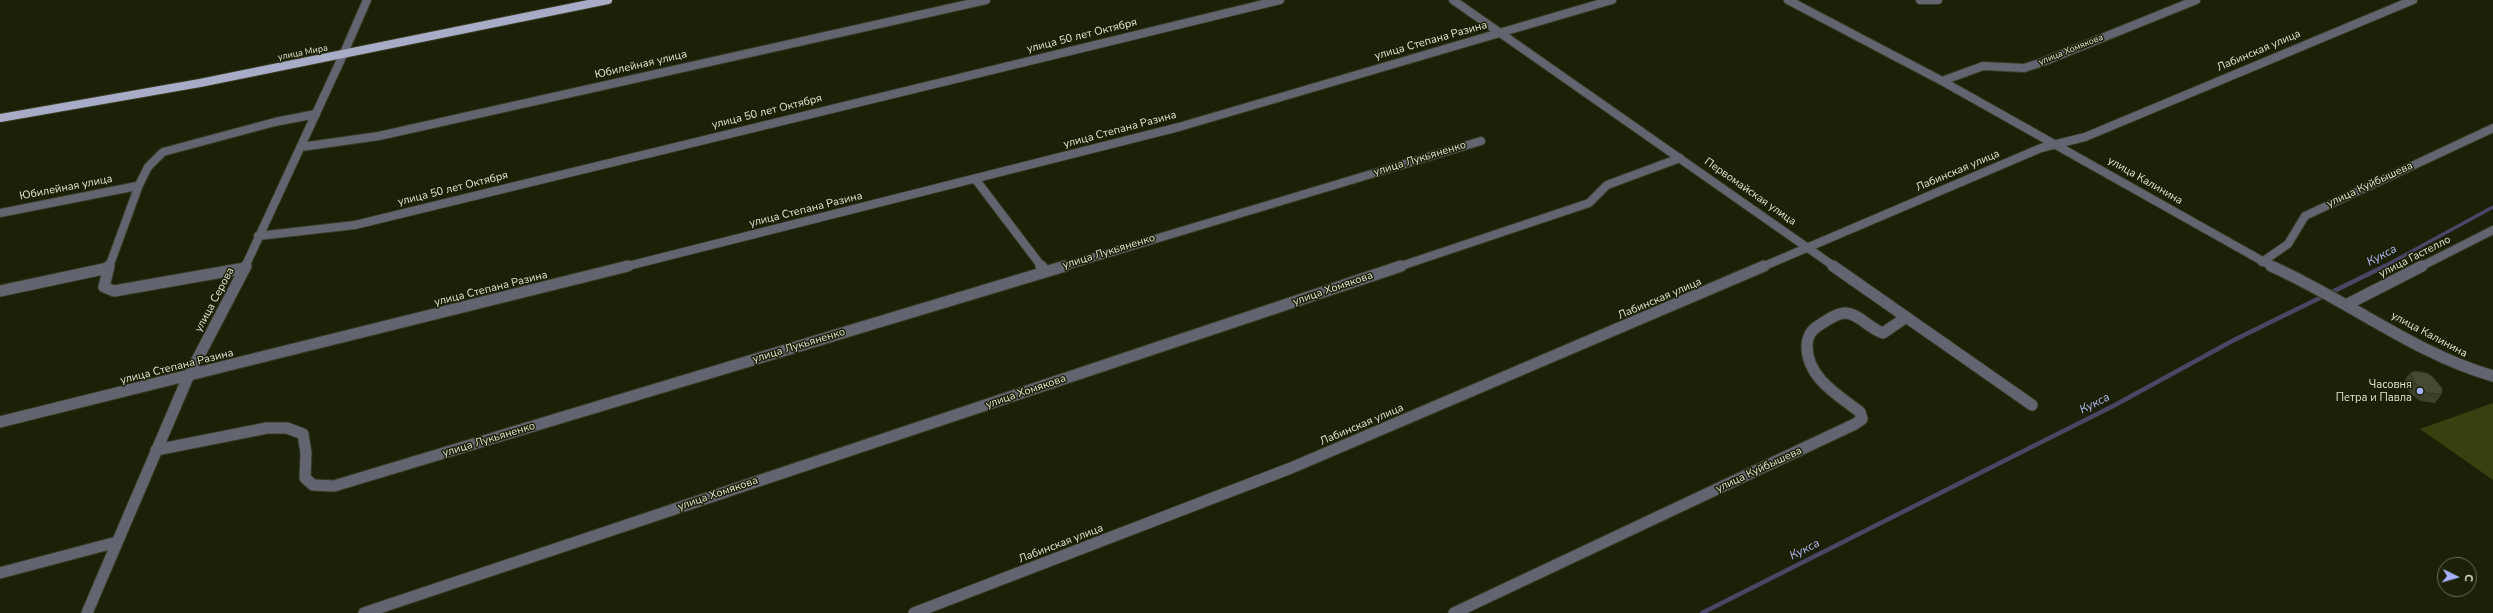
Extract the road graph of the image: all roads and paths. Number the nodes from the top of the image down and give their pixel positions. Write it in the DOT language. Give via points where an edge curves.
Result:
graph roads {
  1 [pos="367,0"];
  2 [pos="608,0"];
  3 [pos="986,0"];
  4 [pos="1280,0"];
  5 [pos="1453,0"];
  6 [pos="1612,0"];
  7 [pos="1789,0"];
  8 [pos="1920,0"];
  9 [pos="1938,0"];
  10 [pos="2196,0"];
  11 [pos="2413,0"];
  12 [pos="1502,33"];
  13 [pos="343,55"];
  14 [pos="1942,81"];
  15 [pos="316,114"];
  16 [pos="0,118"];
  17 [pos="2493,128"];
  18 [pos="1481,141"];
  19 [pos="2055,144"];
  20 [pos="301,147"];
  21 [pos="1680,158"];
  22 [pos="976,180"];
  23 [pos="137,186"];
  24 [pos="0,213"];
  25 [pos="2493,230"];
  26 [pos="258,236"];
  27 [pos="1809,248"];
  28 [pos="2262,262"];
  29 [pos="108,268"];
  30 [pos="245,268"];
  31 [pos="1045,271"];
  32 [pos="0,291"];
  33 [pos="2348,304"];
  34 [pos="1905,318"];
  35 [pos="2493,376"];
  36 [pos="188,377"];
  37 [pos="2032,406"];
  38 [pos="0,422"];
  39 [pos="156,450"];
  40 [pos="117,542"];
  41 [pos="0,573"];
  42 [pos="87,613"];
  43 [pos="364,613"];
  44 [pos="914,613"];
  45 [pos="1454,613"];
  1 -- 13 [label="street, улица Серова"];
  2 -- 13 [label="main road, улица Мира"];
  3 -- 20 [label="street, Юбилейная улица" via="386,134"];
  4 -- 26 [label="street, улица 50 лет Октября" via="355,225"];
  5 -- 12 [label="street, Первомайская улица"];
  6 -- 12 [label="street, улица Степана Разина"];
  7 -- 14 [label="street, улица Калинина"];
  8 -- 9 [label="street"];
  10 -- 14 [label="street, улица Хомякова" via="2040,63 2024,68 1983,66"];
  11 -- 19 [label="street, Лабинская улица" via="2085,137"];
  12 -- 21 [label="street, Первомайская улица"];
  12 -- 22 [label="street, улица Степана Разина" via="1179,128"];
  13 -- 15 [label="street, улица Серова"];
  13 -- 16 [label="main road, улица Мира"];
  14 -- 19 [label="street, улица Калинина"];
  15 -- 20 [label="street, улица Серова"];
  15 -- 23 [label="street" via="275,122 163,152 151,161"];
  17 -- 28 [label="street, улица Куйбышева" via="2305,216 2288,244"];
  18 -- 31 [label="street, улица Лукьяненко"];
  19 -- 27 [label="street, Лабинская улица"];
  19 -- 28 [label="street, улица Калинина"];
  20 -- 26 [label="street, улица Серова"];
  21 -- 27 [label="street, Первомайская улица"];
  21 -- 43 [label="street, улица Хомякова" via="1607,185 1589,203"];
  22 -- 31 [label="street"];
  22 -- 36 [label="street, улица Степана Разина"];
  23 -- 24 [label="street, Юбилейная улица"];
  23 -- 29 [label="street"];
  25 -- 33 [label="street, улица Гастелло"];
  26 -- 30 [label="street, улица Серова"];
  27 -- 34 [label="street, Первомайская улица"];
  27 -- 44 [label="street, Лабинская улица" via="1291,468"];
  28 -- 33 [label="street, улица Калинина" via="2307,281"];
  29 -- 30 [label="street" via="104,287 114,291"];
  29 -- 32 [label="street"];
  30 -- 36 [label="street, улица Серова"];
  31 -- 39 [label="street, улица Лукьяненко" via="334,486 313,486 305,478 306,453 303,434 287,428 267,428"];
  33 -- 35 [label="street, улица Калинина" via="2441,358 2469,370"];
  34 -- 37 [label="street, Первомайская улица"];
  34 -- 45 [label="street, улица Куйбышева" via="1883,333 1873,330 1849,314 1839,314 1812,328 1808,336 1806,354 1810,365 1815,374 1860,412 1862,419 1855,424"];
  36 -- 38 [label="street, улица Степана Разина"];
  36 -- 39 [label="street, улица Серова"];
  39 -- 40 [label="street, улица Серова"];
  40 -- 41 [label="street"];
  40 -- 42 [label="street, улица Серова"];
}
